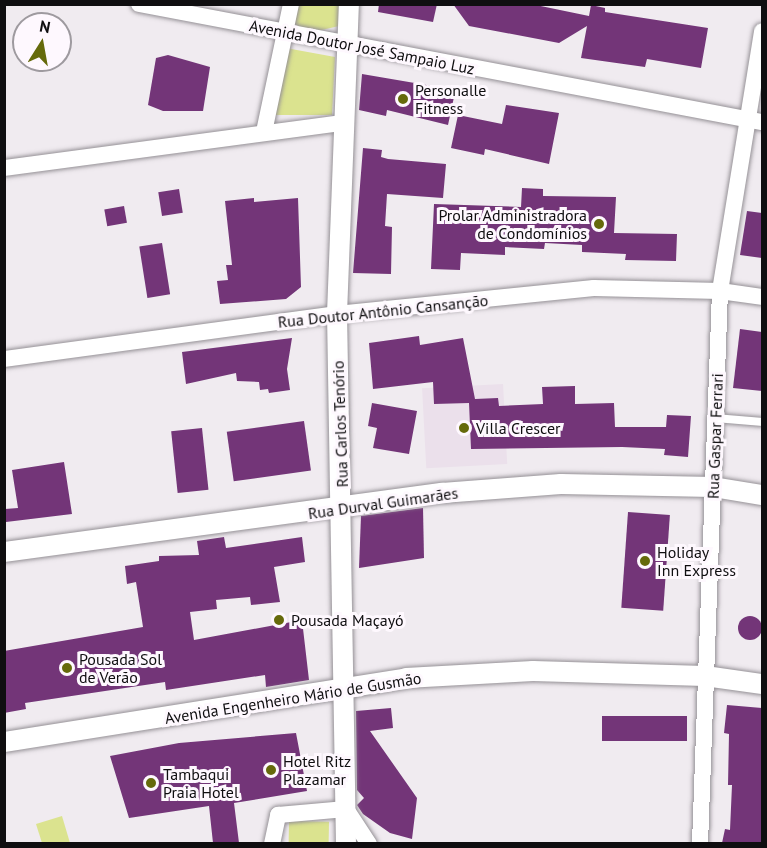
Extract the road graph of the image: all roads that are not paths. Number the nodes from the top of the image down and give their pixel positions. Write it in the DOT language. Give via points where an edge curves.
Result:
graph roads {
  1 [pos="139,4"];
  2 [pos="291,4"];
  3 [pos="349,4"];
  4 [pos="762,31"];
  5 [pos="285,32"];
  6 [pos="348,44"];
  7 [pos="756,121"];
  8 [pos="342,123"];
  9 [pos="264,132"];
  10 [pos="4,168"];
  11 [pos="720,291"];
  12 [pos="762,297"];
  13 [pos="337,314"];
  14 [pos="4,358"];
  15 [pos="716,418"];
  16 [pos="762,422"];
  17 [pos="713,487"];
  18 [pos="762,495"];
  19 [pos="343,508"];
  20 [pos="4,552"];
  21 [pos="705,676"];
  22 [pos="762,684"];
  23 [pos="344,690"];
  24 [pos="4,742"];
  25 [pos="346,808"];
  26 [pos="272,843"];
  27 [pos="346,843"];
  28 [pos="369,843"];
  29 [pos="700,843"];
  1 -- 5 [label="street, Avenida Doutor José Sampaio Luz"];
  2 -- 5 [label="street"];
  3 -- 6 [label="street, Rua Carlos Tenório"];
  4 -- 7 [label="street, Rua Gaspar Ferrari"];
  5 -- 6 [label="street, Avenida Doutor José Sampaio Luz"];
  5 -- 9 [label="street"];
  6 -- 7 [label="street, Avenida Doutor José Sampaio Luz"];
  6 -- 8 [label="street, Rua Carlos Tenório"];
  7 -- 11 [label="street, Rua Gaspar Ferrari"];
  8 -- 9 [label="street"];
  8 -- 13 [label="street, Rua Carlos Tenório"];
  9 -- 10 [label="street"];
  11 -- 12 [label="street, Rua Doutor Antônio Cansanção"];
  11 -- 13 [label="street, Rua Doutor Antônio Cansanção" via="594,288"];
  11 -- 15 [label="street, Rua Gaspar Ferrari"];
  13 -- 14 [label="street, Rua Doutor Antônio Cansanção"];
  13 -- 19 [label="street, Rua Carlos Tenório"];
  15 -- 16 [label="lane"];
  15 -- 17 [label="street, Rua Gaspar Ferrari"];
  17 -- 18 [label="street, Rua Durval Guimarães"];
  17 -- 19 [label="street, Rua Durval Guimarães" via="561,483"];
  17 -- 21 [label="street, Rua Gaspar Ferrari"];
  19 -- 20 [label="street, Rua Durval Guimarães"];
  19 -- 23 [label="street, Rua Carlos Tenório"];
  21 -- 22 [label="street, Avenida Engenheiro Mário de Gusmão"];
  21 -- 23 [label="street, Avenida Engenheiro Mário de Gusmão" via="533,671 406,678"];
  21 -- 29 [label="street, Rua Gaspar Ferrari"];
  23 -- 24 [label="street, Avenida Engenheiro Mário de Gusmão"];
  23 -- 25 [label="street, Rua Carlos Tenório"];
  25 -- 26 [label="street" via="278,814"];
  25 -- 27 [label="street, Rua Carlos Tenório"];
  25 -- 28 [label="street"];
}
